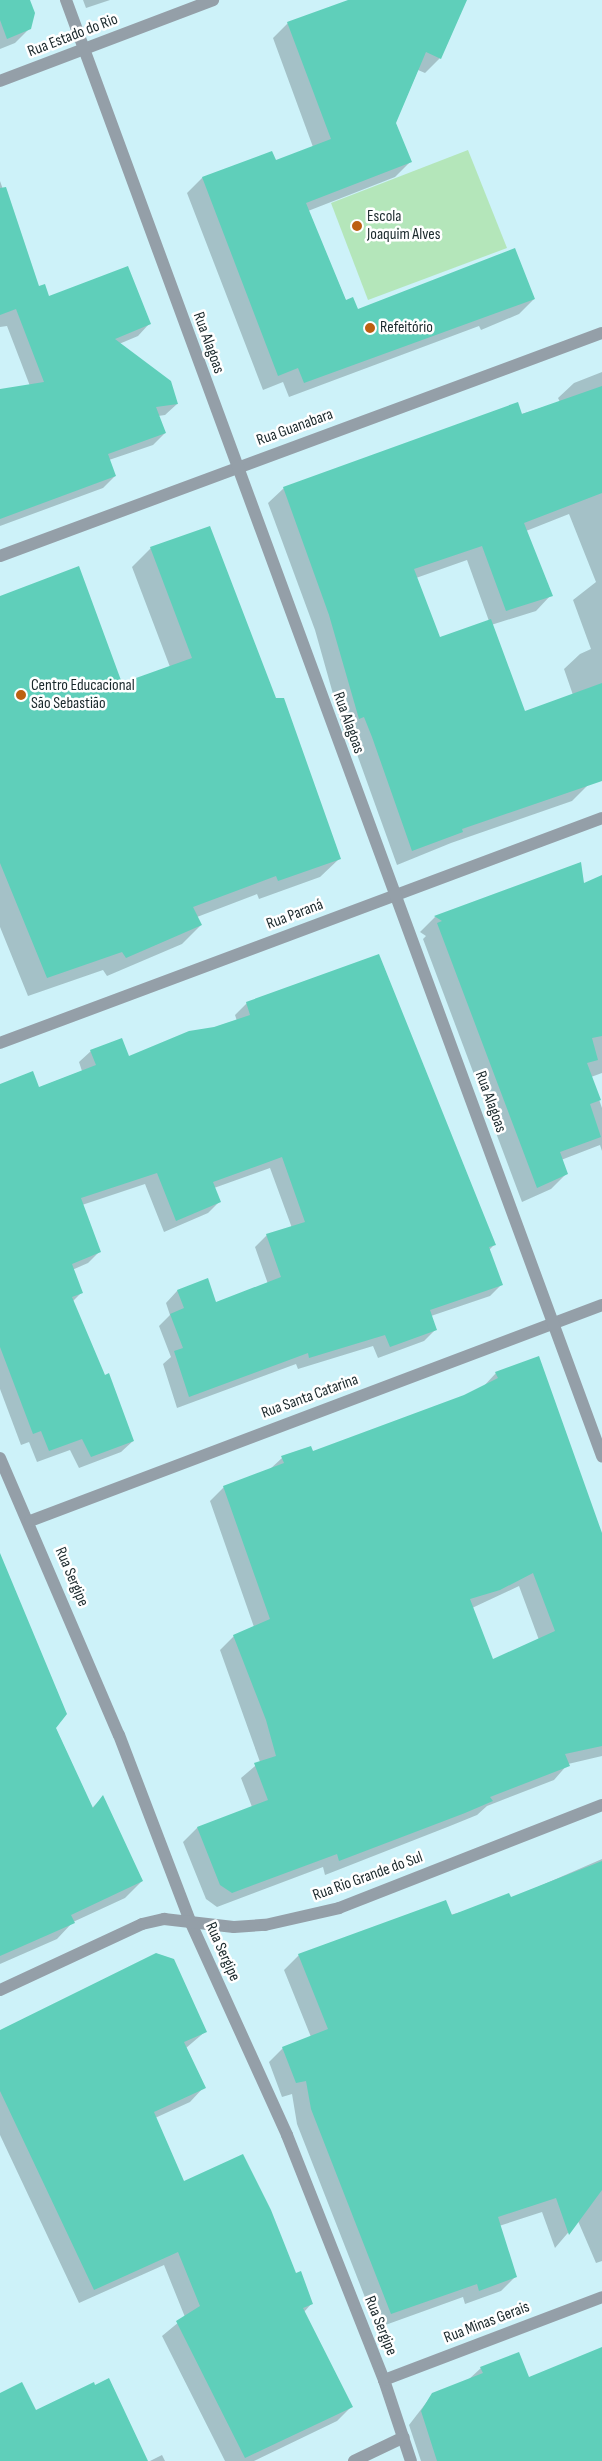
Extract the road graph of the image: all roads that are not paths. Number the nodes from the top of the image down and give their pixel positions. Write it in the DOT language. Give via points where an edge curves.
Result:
graph roads {
  1 [pos="66,0"];
  2 [pos="213,0"];
  3 [pos="85,49"];
  4 [pos="0,81"];
  5 [pos="602,333"];
  6 [pos="236,467"];
  7 [pos="0,556"];
  8 [pos="602,818"];
  9 [pos="395,895"];
  10 [pos="0,1043"];
  11 [pos="602,1305"];
  12 [pos="553,1323"];
  13 [pos="602,1456"];
  14 [pos="0,1458"];
  15 [pos="30,1521"];
  16 [pos="602,1805"];
  17 [pos="190,1921"];
  18 [pos="0,1990"];
  19 [pos="602,2297"];
  20 [pos="384,2380"];
  21 [pos="404,2437"];
  22 [pos="354,2461"];
  23 [pos="411,2461"];
  1 -- 3 [label="street, Rua Alagoas"];
  2 -- 3 [label="street, Rua Estado do Rio"];
  3 -- 4 [label="street, Rua Estado do Rio"];
  3 -- 6 [label="street, Rua Alagoas"];
  5 -- 6 [label="street, Rua Guanabara"];
  6 -- 7 [label="street, Rua Guanabara"];
  6 -- 9 [label="street, Rua Alagoas"];
  8 -- 9 [label="street, Rua Paraná"];
  9 -- 10 [label="street, Rua Paraná"];
  9 -- 12 [label="street, Rua Alagoas"];
  11 -- 12 [label="street, Rua Santa Catarina"];
  12 -- 13 [label="street, Rua Alagoas"];
  12 -- 15 [label="street, Rua Santa Catarina"];
  14 -- 15 [label="street, Rua Sergipe"];
  15 -- 17 [label="street, Rua Sergipe" via="119,1735"];
  16 -- 17 [label="street, Rua Rio Grande do Sul" via="339,1908 265,1924 234,1927"];
  17 -- 18 [label="street, Rua Rio Grande do Sul" via="164,1919 142,1924"];
  17 -- 20 [label="street, Rua Sergipe" via="287,2135"];
  19 -- 20 [label="street, Rua Minas Gerais"];
  20 -- 21 [label="street, Rua Sergipe"];
  21 -- 22 [label="street"];
  21 -- 23 [label="street, Rua Sergipe"];
}
